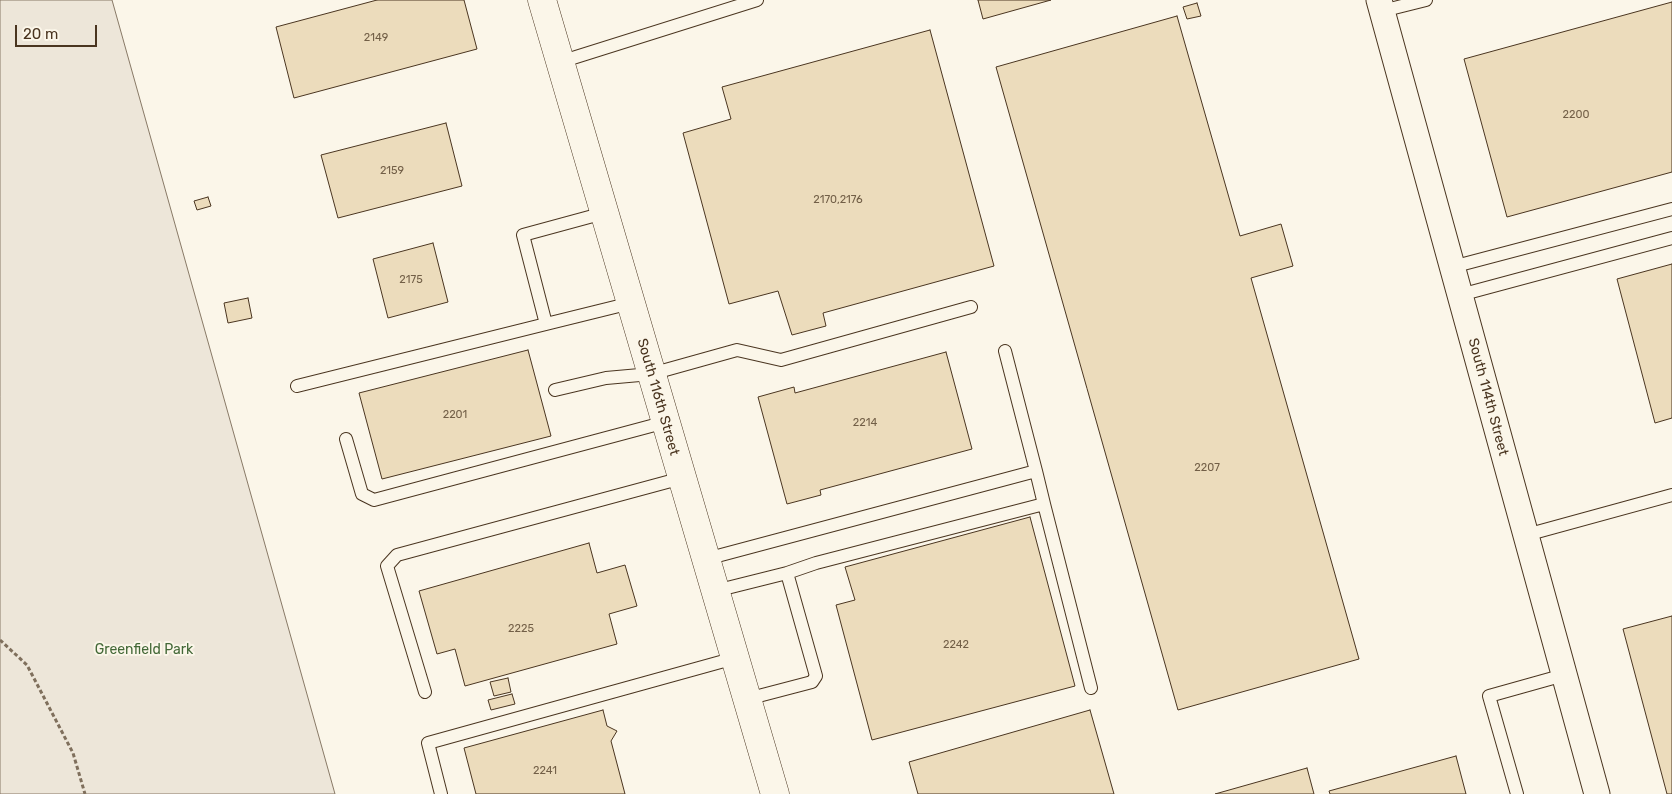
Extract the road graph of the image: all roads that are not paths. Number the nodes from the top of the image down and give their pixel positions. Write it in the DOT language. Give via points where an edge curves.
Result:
graph roads {
  1 [pos="542,0"];
  2 [pos="757,0"];
  3 [pos="1426,0"];
  4 [pos="1380,6"];
  5 [pos="560,62"];
  6 [pos="1672,209"];
  7 [pos="604,213"];
  8 [pos="1672,238"];
  9 [pos="1452,267"];
  10 [pos="1460,295"];
  11 [pos="631,303"];
  12 [pos="971,306"];
  13 [pos="546,324"];
  14 [pos="1004,351"];
  15 [pos="651,374"];
  16 [pos="297,386"];
  17 [pos="555,390"];
  18 [pos="666,422"];
  19 [pos="346,439"];
  20 [pos="1036,471"];
  21 [pos="682,478"];
  22 [pos="1672,495"];
  23 [pos="1044,504"];
  24 [pos="1526,535"];
  25 [pos="706,558"];
  26 [pos="787,573"];
  27 [pos="715,591"];
  28 [pos="735,658"];
  29 [pos="1564,675"];
  30 [pos="1091,688"];
  31 [pos="425,692"];
  32 [pos="747,699"];
  33 [pos="441,794"];
  34 [pos="774,794"];
  35 [pos="1517,794"];
  36 [pos="1596,794"];
  1 -- 5 [label="street, South 116th Street"];
  2 -- 5 [label="lane"];
  3 -- 4 [label="lane"];
  4 -- 9 [label="street, South 114th Street"];
  5 -- 7 [label="street, South 116th Street"];
  6 -- 9 [label="lane"];
  7 -- 11 [label="street, South 116th Street"];
  7 -- 13 [label="lane" via="523,236"];
  8 -- 10 [label="lane"];
  9 -- 10 [label="street, South 114th Street"];
  10 -- 24 [label="street, South 114th Street"];
  11 -- 13 [label="lane"];
  11 -- 15 [label="street, South 116th Street"];
  12 -- 15 [label="lane" via="781,360 737,350"];
  13 -- 16 [label="lane"];
  14 -- 20 [label="lane"];
  15 -- 17 [label="lane" via="606,378"];
  15 -- 18 [label="street, South 116th Street"];
  18 -- 19 [label="lane" via="374,500 362,494"];
  18 -- 21 [label="street, South 116th Street"];
  20 -- 23 [label="lane"];
  20 -- 25 [label="lane"];
  21 -- 25 [label="street, South 116th Street"];
  21 -- 31 [label="lane" via="397,555 388,566"];
  22 -- 24 [label="lane"];
  23 -- 26 [label="lane" via="816,562"];
  23 -- 30 [label="lane"];
  24 -- 29 [label="street, South 114th Street"];
  25 -- 27 [label="street, South 116th Street"];
  26 -- 27 [label="lane"];
  26 -- 32 [label="lane" via="816,676 812,682"];
  27 -- 28 [label="street, South 116th Street"];
  28 -- 32 [label="street, South 116th Street"];
  28 -- 33 [label="lane" via="428,743"];
  29 -- 35 [label="lane" via="1489,696"];
  29 -- 36 [label="street, South 114th Street"];
  32 -- 34 [label="street, South 116th Street"];
}
